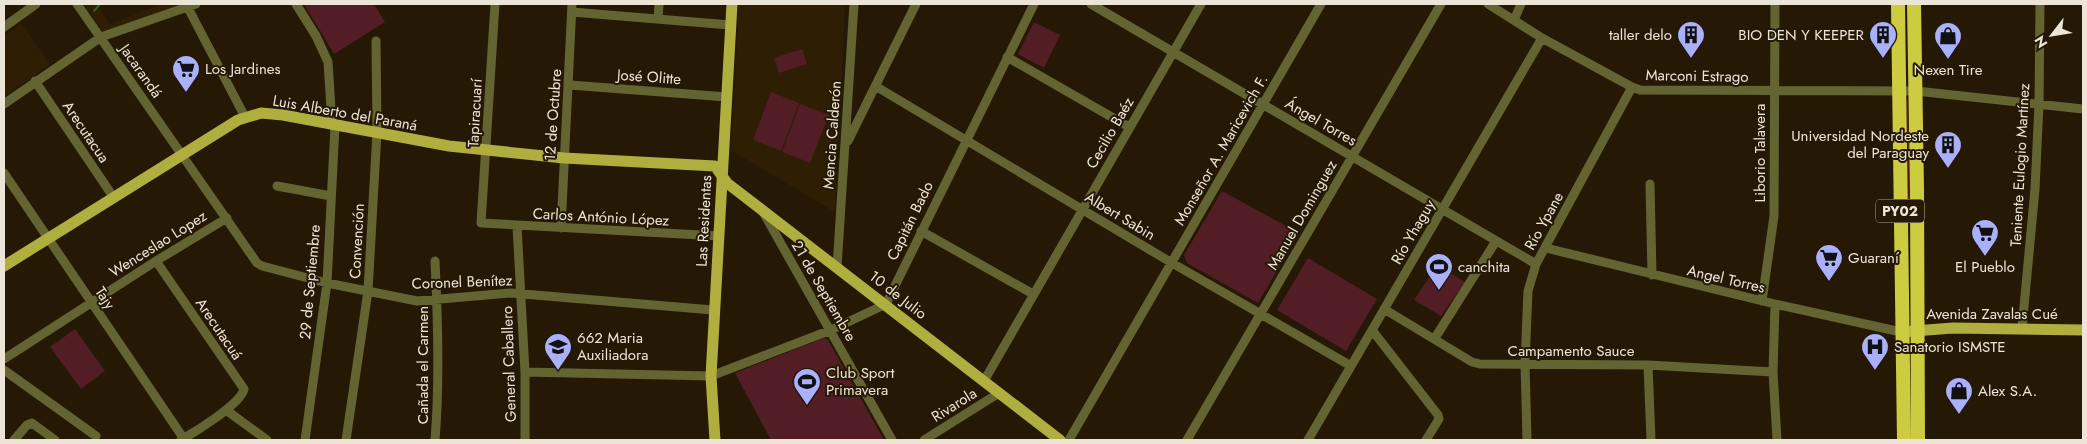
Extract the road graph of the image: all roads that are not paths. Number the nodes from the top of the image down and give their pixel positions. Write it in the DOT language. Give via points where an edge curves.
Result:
graph roads {
  1 [pos="36,4"];
  2 [pos="77,4"];
  3 [pos="296,4"];
  4 [pos="495,4"];
  5 [pos="659,4"];
  6 [pos="732,4"];
  7 [pos="854,4"];
  8 [pos="916,4"];
  9 [pos="1034,4"];
  10 [pos="1091,4"];
  11 [pos="1201,4"];
  12 [pos="1321,4"];
  13 [pos="1441,4"];
  14 [pos="1488,4"];
  15 [pos="1521,4"];
  16 [pos="1775,4"];
  17 [pos="1898,4"];
  18 [pos="1914,4"];
  19 [pos="2040,4"];
  20 [pos="190,5"];
  21 [pos="572,8"];
  22 [pos="658,19"];
  23 [pos="1514,20"];
  24 [pos="730,25"];
  25 [pos="4,27"];
  26 [pos="101,37"];
  27 [pos="1542,38"];
  28 [pos="376,41"];
  29 [pos="1173,52"];
  30 [pos="1007,57"];
  31 [pos="35,81"];
  32 [pos="570,85"];
  33 [pos="876,87"];
  34 [pos="1632,87"];
  35 [pos="1774,91"];
  36 [pos="1899,91"];
  37 [pos="1916,91"];
  38 [pos="727,97"];
  39 [pos="4,104"];
  40 [pos="1263,104"];
  41 [pos="2039,104"];
  42 [pos="2083,109"];
  43 [pos="244,117"];
  44 [pos="333,126"];
  45 [pos="1130,127"];
  46 [pos="377,132"];
  47 [pos="965,140"];
  48 [pos="846,146"];
  49 [pos="487,150"];
  50 [pos="182,154"];
  51 [pos="1352,156"];
  52 [pos="564,158"];
  53 [pos="721,173"];
  54 [pos="4,174"];
  55 [pos="1650,184"];
  56 [pos="277,186"];
  57 [pos="331,196"];
  58 [pos="114,198"];
  59 [pos="761,208"];
  60 [pos="1442,209"];
  61 [pos="1082,210"];
  62 [pos="227,218"];
  63 [pos="481,223"];
  64 [pos="517,226"];
  65 [pos="561,228"];
  66 [pos="921,231"];
  67 [pos="719,236"];
  68 [pos="48,239"];
  69 [pos="1496,241"];
  70 [pos="1546,248"];
  71 [pos="156,261"];
  72 [pos="435,261"];
  73 [pos="1172,263"];
  74 [pos="1536,264"];
  75 [pos="4,266"];
  76 [pos="837,267"];
  77 [pos="1652,275"];
  78 [pos="327,282"];
  79 [pos="368,291"];
  80 [pos="520,294"];
  81 [pos="1033,294"];
  82 [pos="437,299"];
  83 [pos="1762,301"];
  84 [pos="91,303"];
  85 [pos="886,304"];
  86 [pos="1775,304"];
  87 [pos="1384,309"];
  88 [pos="713,310"];
  89 [pos="1260,313"];
  90 [pos="2022,328"];
  91 [pos="1918,329"];
  92 [pos="831,330"];
  93 [pos="1372,330"];
  94 [pos="2083,330"];
  95 [pos="1901,332"];
  96 [pos="1435,338"];
  97 [pos="4,359"];
  98 [pos="1525,363"];
  99 [pos="1648,364"];
  100 [pos="1351,366"];
  101 [pos="4,370"];
  102 [pos="525,372"];
  103 [pos="1773,372"];
  104 [pos="711,376"];
  105 [pos="984,381"];
  106 [pos="999,393"];
  107 [pos="226,410"];
  108 [pos="96,436"];
  109 [pos="183,439"];
  110 [pos="14,440"];
  111 [pos="55,440"];
  112 [pos="267,440"];
  113 [pos="305,440"];
  114 [pos="346,440"];
  115 [pos="435,440"];
  116 [pos="525,440"];
  117 [pos="715,440"];
  118 [pos="892,440"];
  119 [pos="924,440"];
  120 [pos="1060,440"];
  121 [pos="1069,440"];
  122 [pos="1187,440"];
  123 [pos="1308,440"];
  124 [pos="1426,440"];
  125 [pos="1527,440"];
  126 [pos="1651,440"];
  127 [pos="1777,440"];
  128 [pos="1904,440"];
  129 [pos="1918,440"];
  1 -- 25 [label="street"];
  2 -- 26 [label="street, Jacarandá"];
  3 -- 44 [label="street, 29 de Septiembre" via="328,62"];
  4 -- 49 [label="street, Tapiracuarí"];
  5 -- 22 [label="street"];
  6 -- 24 [label="main road, Las Residentas"];
  7 -- 48 [label="street, Mencia Calderón"];
  8 -- 33 [label="street"];
  9 -- 30 [label="street, Capitán Bado"];
  10 -- 29 [label="street, Ángel Torres"];
  11 -- 29 [label="street, Cecilio Baéz"];
  12 -- 40 [label="street, Monseñor A. Maricevich F."];
  13 -- 51 [label="street, Manuel Dominguez"];
  14 -- 23 [label="street, Marconi Estrago"];
  15 -- 23 [label="street"];
  16 -- 35 [label="street, Liborio Talavera"];
  17 -- 36 [label="highway, PY02"];
  18 -- 37 [label="highway, PY02"];
  19 -- 41 [label="street, Teniente Eulogio Martínez"];
  20 -- 26 [label="street"];
  20 -- 43 [label="street"];
  21 -- 22 [label="street"];
  21 -- 32 [label="street, 12 de Octubre"];
  22 -- 24 [label="street"];
  23 -- 27 [label="street, Marconi Estrago"];
  24 -- 38 [label="main road, Las Residentas"];
  26 -- 31 [label="street"];
  26 -- 50 [label="street, Jacarandá"];
  27 -- 34 [label="street, Marconi Estrago"];
  27 -- 60 [label="street, Río Yhaguy"];
  28 -- 46 [label="street, Convención"];
  29 -- 40 [label="street, Ángel Torres"];
  29 -- 45 [label="street, Cecilio Baéz"];
  30 -- 45 [label="street"];
  30 -- 47 [label="street, Capitán Bado"];
  31 -- 39 [label="street"];
  31 -- 58 [label="street, Arecutacua"];
  32 -- 38 [label="street, José Olitte"];
  32 -- 52 [label="street, 12 de Octubre"];
  33 -- 47 [label="street, Albert Sabin"];
  33 -- 48 [label="street"];
  34 -- 35 [label="street, Marconi Estrago" via="1640,90"];
  34 -- 70 [label="street, Río Ypane"];
  35 -- 36 [label="street, Marconi Estrago"];
  35 -- 83 [label="street, Liborio Talavera" via="1774,216"];
  36 -- 37 [label="street, Marconi Estrago"];
  36 -- 95 [label="highway, PY02"];
  37 -- 41 [label="street, Marconi Estrago"];
  37 -- 91 [label="highway, PY02"];
  38 -- 53 [label="main road, Las Residentas"];
  40 -- 51 [label="street, Ángel Torres"];
  40 -- 73 [label="street, Monseñor A. Maricevich F."];
  41 -- 42 [label="street, Marconi Estrago"];
  41 -- 90 [label="street, Teniente Eulogio Martínez"];
  43 -- 44 [label="main road, Luis Alberto del Paraná" via="272,113"];
  43 -- 50 [label="main road, Luis Alberto del Paraná"];
  44 -- 46 [label="main road, Luis Alberto del Paraná"];
  44 -- 57 [label="street, 29 de Septiembre"];
  45 -- 61 [label="street, Cecilio Baéz"];
  46 -- 49 [label="main road, Luis Alberto del Paraná" via="428,143"];
  46 -- 79 [label="street, Convención"];
  47 -- 61 [label="street, Albert Sabin"];
  47 -- 66 [label="street, Capitán Bado"];
  48 -- 76 [label="street, Mencia Calderón"];
  49 -- 52 [label="main road, Luis Alberto del Paraná"];
  49 -- 63 [label="street, Tapiracuarí"];
  50 -- 58 [label="main road, Luis Alberto del Paraná"];
  50 -- 62 [label="street, Coronel Benítez"];
  51 -- 60 [label="street, Ángel Torres"];
  51 -- 89 [label="street, Manuel Dominguez"];
  52 -- 53 [label="main road, Luis Alberto del Paraná" via="715,166"];
  52 -- 65 [label="street, 12 de Octubre"];
  53 -- 59 [label="main road, 10 de Julio" via="727,183"];
  53 -- 67 [label="main road, Las Residentas"];
  54 -- 68 [label="street, Tajy"];
  55 -- 77 [label="street"];
  56 -- 57 [label="street"];
  57 -- 78 [label="street, 29 de Septiembre"];
  58 -- 68 [label="main road, Luis Alberto del Paraná"];
  59 -- 76 [label="main road, 10 de Julio"];
  59 -- 92 [label="street, 21 de Septiembre"];
  60 -- 69 [label="street, Ángel Torres"];
  60 -- 87 [label="street, Río Yhaguy"];
  61 -- 73 [label="street, Albert Sabin"];
  61 -- 81 [label="street, Cecilio Baéz"];
  62 -- 71 [label="street, Wenceslao Lopez"];
  62 -- 78 [label="street, Coronel Benítez" via="257,263"];
  63 -- 64 [label="street, Carlos António López"];
  64 -- 65 [label="street, Carlos António López"];
  64 -- 80 [label="street, General Caballero"];
  65 -- 67 [label="street, Carlos António López"];
  66 -- 81 [label="street"];
  66 -- 85 [label="street, Capitán Bado"];
  67 -- 88 [label="main road, Las Residentas"];
  68 -- 75 [label="main road, Luis Alberto del Paraná"];
  68 -- 84 [label="street, Tajy"];
  69 -- 74 [label="street, Ángel Torres"];
  69 -- 96 [label="street"];
  70 -- 74 [label="street, Río Ypane"];
  70 -- 77 [label="street, Angel Torres"];
  71 -- 84 [label="street, Wenceslao Lopez"];
  71 -- 107 [label="street, Arecutacuá" via="244,390"];
  72 -- 82 [label="street, Cañada el Carmen"];
  73 -- 89 [label="street, Albert Sabin"];
  73 -- 121 [label="street, Monseñor A. Maricevich F."];
  74 -- 98 [label="street, Río Ypane" via="1528,291"];
  76 -- 85 [label="main road, 10 de Julio"];
  77 -- 83 [label="street, Angel Torres"];
  78 -- 79 [label="street, Coronel Benítez"];
  78 -- 113 [label="street, 29 de Septiembre"];
  79 -- 82 [label="street, Coronel Benítez" via="417,301"];
  79 -- 114 [label="street, Convención"];
  80 -- 82 [label="street, Coronel Benítez"];
  80 -- 88 [label="street, Coronel Benítez"];
  80 -- 102 [label="street, General Caballero"];
  81 -- 105 [label="street, Cecilio Baéz"];
  82 -- 115 [label="street, Cañada el Carmen"];
  83 -- 86 [label="street, Angel Torres"];
  84 -- 97 [label="street, Wenceslao Lopez"];
  84 -- 109 [label="street, Tajy"];
  85 -- 92 [label="street"];
  85 -- 105 [label="main road, 10 de Julio"];
  86 -- 95 [label="street, Angel Torres"];
  86 -- 103 [label="street"];
  87 -- 93 [label="street, Río Yhaguy"];
  87 -- 96 [label="street, Campamento Sauce"];
  88 -- 104 [label="main road, Las Residentas"];
  89 -- 100 [label="street, Albert Sabin"];
  89 -- 122 [label="street, Manuel Dominguez"];
  90 -- 91 [label="main road, Avenida Zavalas Cué"];
  90 -- 94 [label="main road, Avenida Zavalas Cué"];
  91 -- 95 [label="main road, Avenida Zavalas Cué"];
  91 -- 129 [label="highway, PY02"];
  92 -- 104 [label="street"];
  92 -- 118 [label="street, 21 de Septiembre"];
  93 -- 100 [label="street, Río Yhaguy"];
  93 -- 124 [label="street" via="1438,415 1439,419"];
  95 -- 128 [label="highway, PY02"];
  96 -- 98 [label="street, Campamento Sauce" via="1472,362"];
  98 -- 99 [label="street, Campamento Sauce"];
  98 -- 125 [label="street, Río Ypane"];
  99 -- 103 [label="street, Campamento Sauce"];
  99 -- 126 [label="street"];
  100 -- 123 [label="street, Río Yhaguy"];
  101 -- 108 [label="street"];
  102 -- 104 [label="street"];
  102 -- 116 [label="street, General Caballero"];
  103 -- 127 [label="street"];
  104 -- 117 [label="main road, Las Residentas"];
  105 -- 106 [label="main road, 10 de Julio"];
  106 -- 119 [label="street, Rivarola"];
  106 -- 120 [label="main road, 10 de Julio"];
  107 -- 109 [label="street"];
  107 -- 112 [label="street"];
  110 -- 111 [label="street" via="22,429 32,423"];
}
